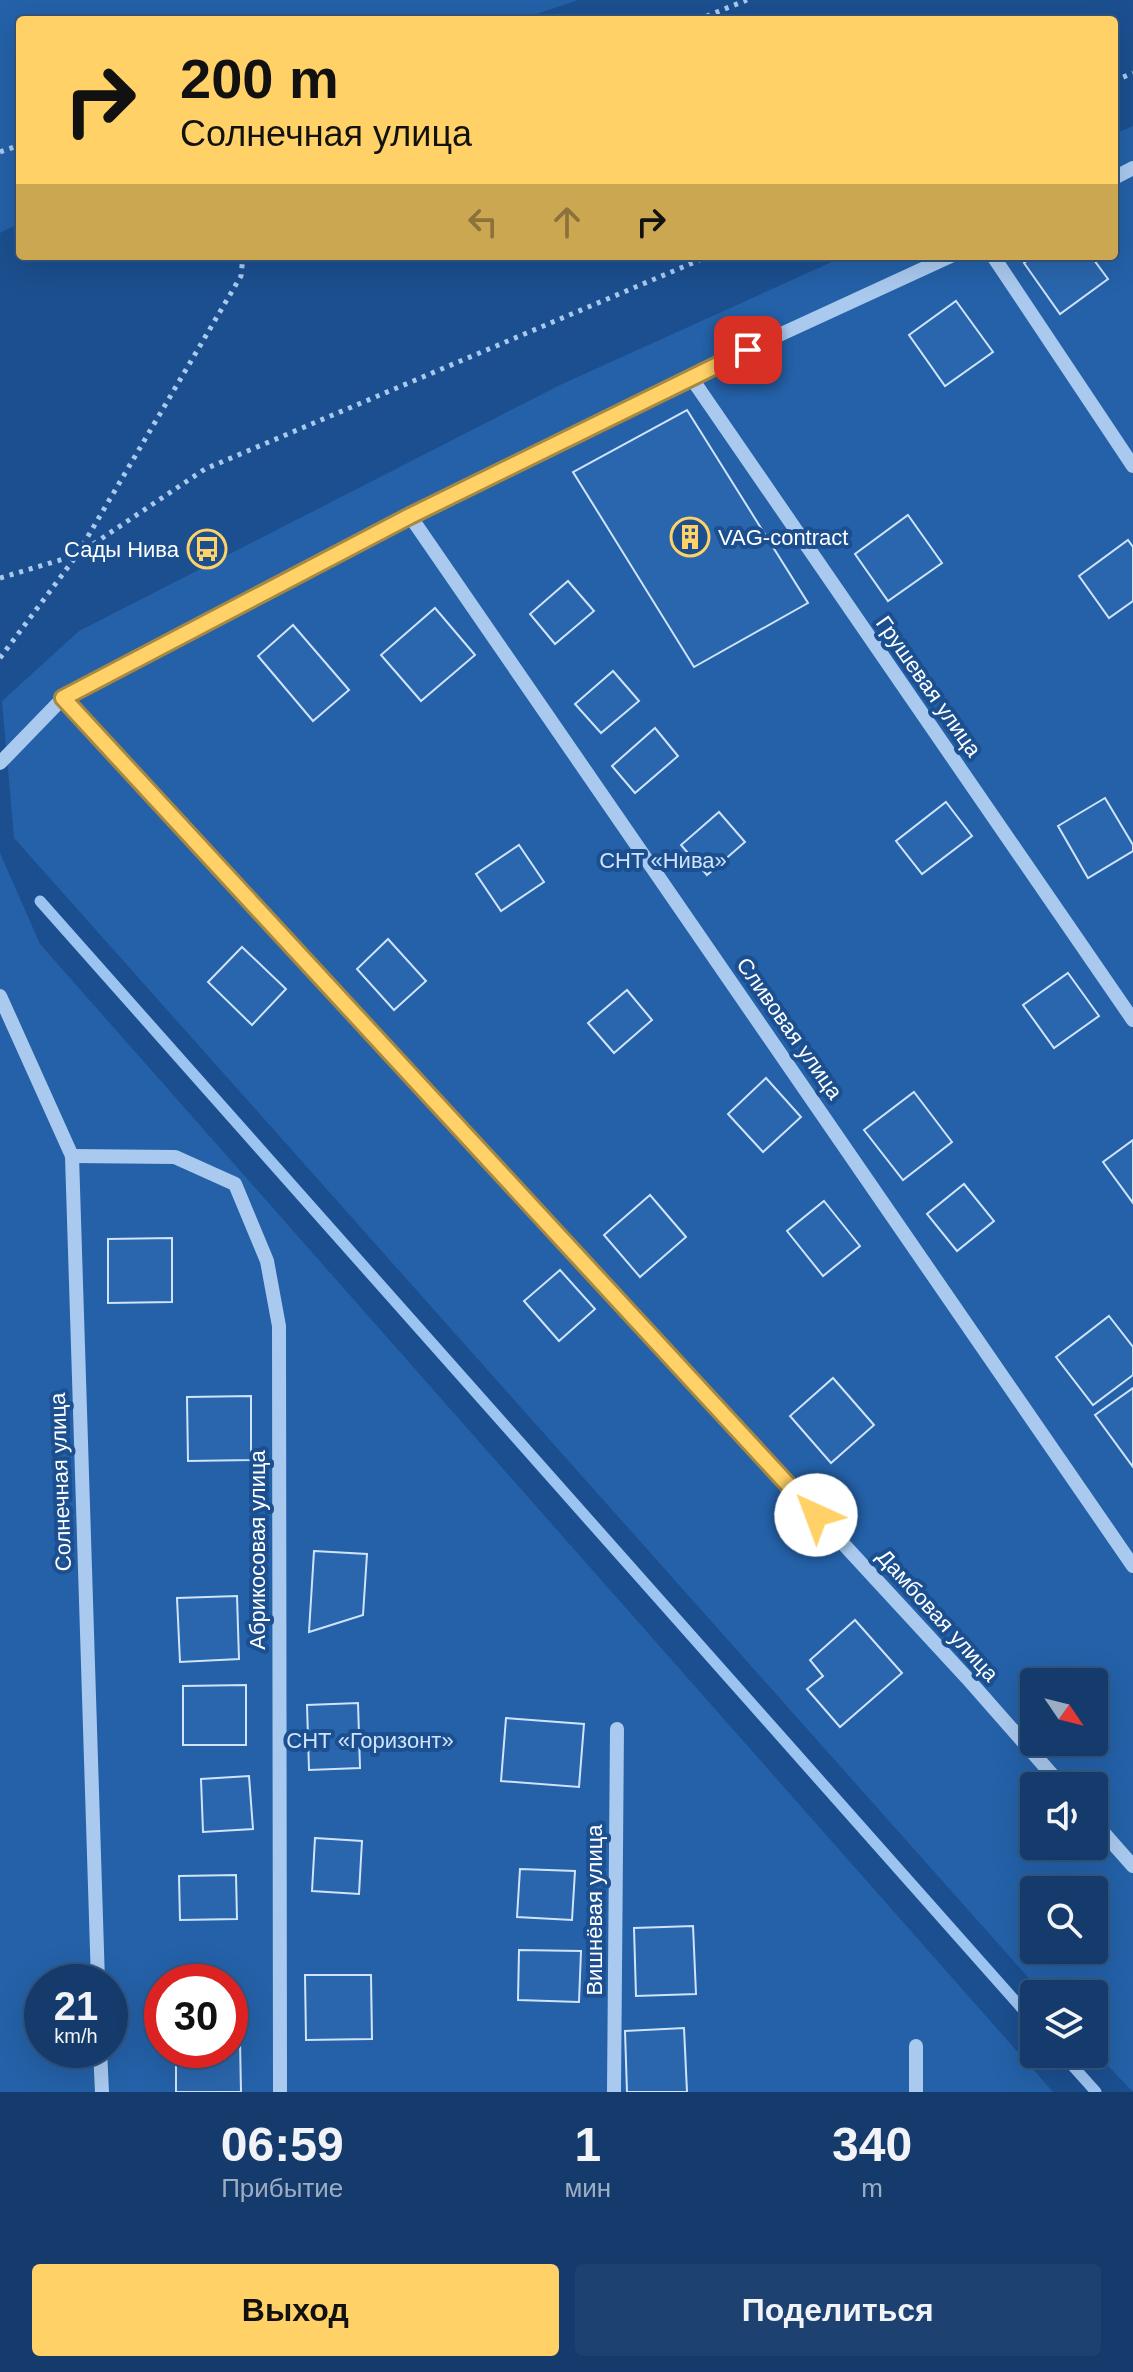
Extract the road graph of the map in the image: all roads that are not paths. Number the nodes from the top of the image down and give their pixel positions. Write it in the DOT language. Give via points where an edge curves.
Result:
graph roads {
  1 [pos="942,260"];
  2 [pos="996,260"];
  3 [pos="690,376"];
  4 [pos="1133,466"];
  5 [pos="410,516"];
  6 [pos="63,698"];
  7 [pos="0,763"];
  8 [pos="0,996"];
  9 [pos="1133,1020"];
  10 [pos="72,1156"];
  11 [pos="1133,1566"];
  12 [pos="617,1729"];
  13 [pos="1049,1772"];
  14 [pos="1108,1838"];
  15 [pos="1133,1866"];
  16 [pos="97,1964"];
  17 [pos="916,2046"];
  18 [pos="101,2068"];
  19 [pos="102,2092"];
  20 [pos="280,2092"];
  21 [pos="614,2092"];
  22 [pos="916,2092"];
  1 -- 3 [label="street"];
  2 -- 4 [label="street"];
  3 -- 5 [label="street"];
  3 -- 9 [label="street, Грушевая улица"];
  5 -- 6 [label="street"];
  5 -- 11 [label="street, Сливовая улица"];
  6 -- 7 [label="street"];
  6 -- 13 [label="street, Дамбовая улица"];
  8 -- 10 [label="street, Солнечная улица"];
  10 -- 16 [label="street, Солнечная улица"];
  10 -- 20 [label="street, Абрикосовая улица" via="175,1157 235,1184 267,1261 279,1326"];
  12 -- 21 [label="street, Вишнёвая улица"];
  14 -- 15 [label="street"];
  17 -- 22 [label="street"];
  18 -- 19 [label="street"];
}
